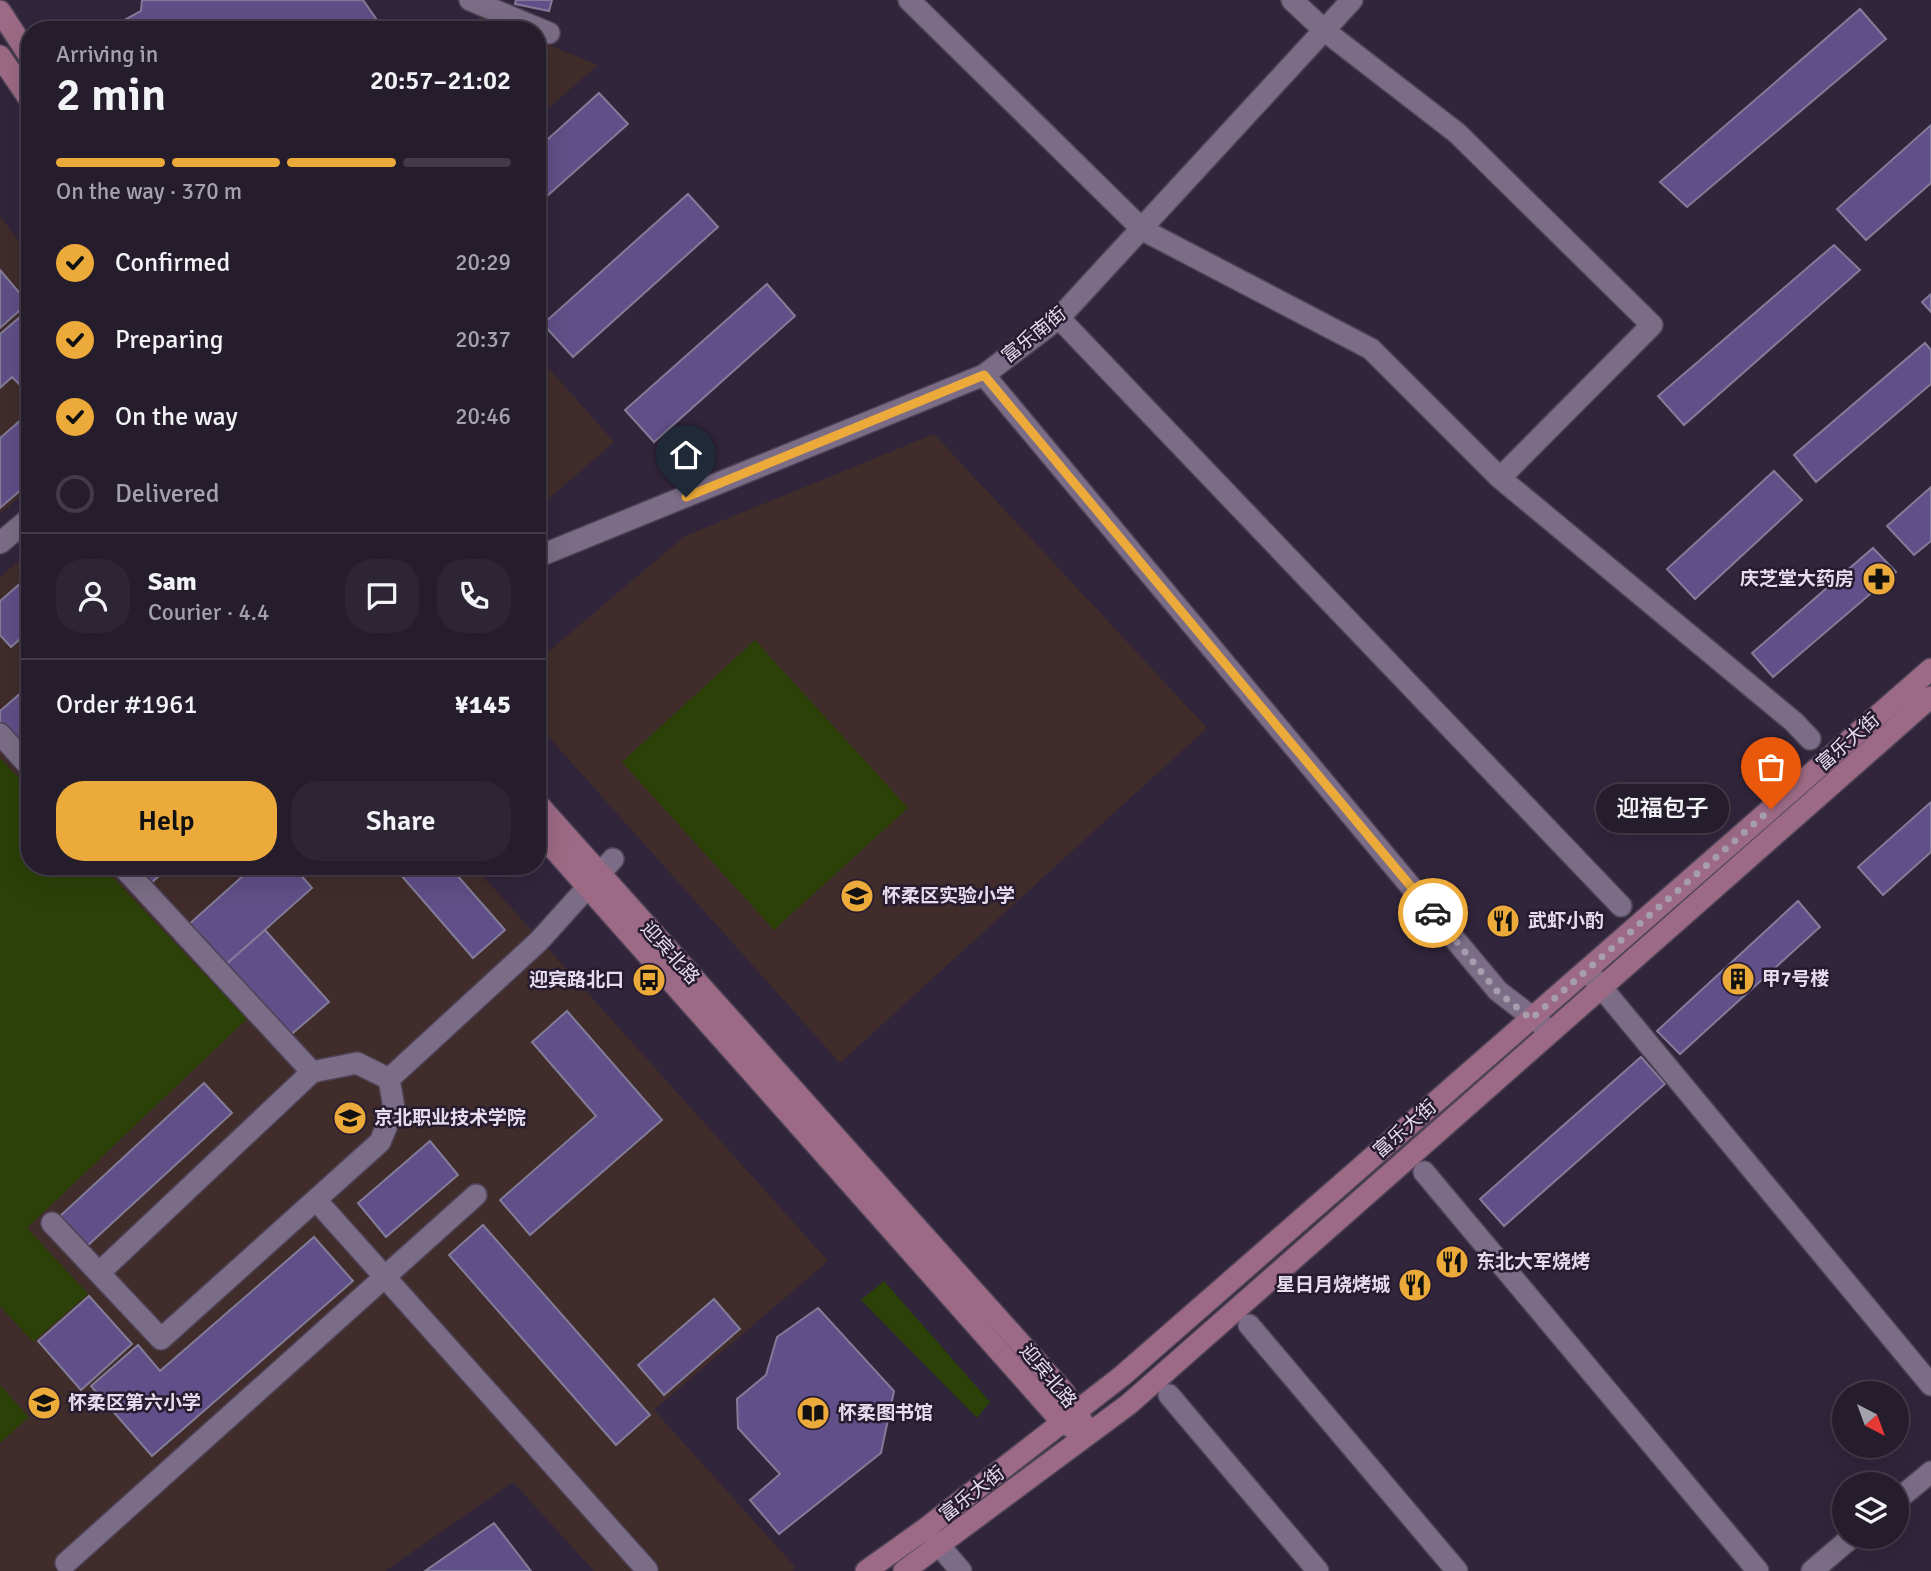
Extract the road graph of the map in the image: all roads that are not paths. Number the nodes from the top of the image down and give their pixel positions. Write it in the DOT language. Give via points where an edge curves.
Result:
graph roads {
  1 [pos="470,0"];
  2 [pos="909,0"];
  3 [pos="1292,0"];
  4 [pos="1352,0"];
  5 [pos="0,11"];
  6 [pos="520,21"];
  7 [pos="1325,31"];
  8 [pos="546,32"];
  9 [pos="549,33"];
  10 [pos="21,43"];
  11 [pos="0,56"];
  12 [pos="21,87"];
  13 [pos="1143,230"];
  14 [pos="1059,318"];
  15 [pos="984,375"];
  16 [pos="1500,478"];
  17 [pos="21,526"];
  18 [pos="0,543"];
  19 [pos="546,553"];
  20 [pos="1931,669"];
  21 [pos="1931,696"];
  22 [pos="0,734"];
  23 [pos="1810,739"];
  24 [pos="21,757"];
  25 [pos="546,813"];
  26 [pos="546,836"];
  27 [pos="600,873"];
  28 [pos="130,875"];
  29 [pos="1621,906"];
  30 [pos="1594,978"];
  31 [pos="1531,1019"];
  32 [pos="1550,1031"];
  33 [pos="312,1072"];
  34 [pos="389,1079"];
  35 [pos="1424,1172"];
  36 [pos="476,1195"];
  37 [pos="316,1200"];
  38 [pos="51,1223"];
  39 [pos="99,1273"];
  40 [pos="386,1278"];
  41 [pos="1249,1325"];
  42 [pos="1931,1385"];
  43 [pos="1169,1395"];
  44 [pos="1069,1415"];
  45 [pos="1088,1436"];
  46 [pos="1931,1472"];
  47 [pos="1909,1490"];
  48 [pos="925,1529"];
  49 [pos="939,1547"];
  50 [pos="1838,1549"];
  51 [pos="65,1563"];
  52 [pos="647,1570"];
  53 [pos="866,1571"];
  54 [pos="904,1571"];
  55 [pos="961,1571"];
  56 [pos="1318,1571"];
  57 [pos="1457,1571"];
  58 [pos="1758,1571"];
  59 [pos="1812,1571"];
  1 -- 6 [label="street"];
  2 -- 13 [label="street"];
  3 -- 7 [label="street"];
  4 -- 7 [label="street, 富乐南街"];
  5 -- 10 [label="main road"];
  7 -- 13 [label="street, 富乐南街"];
  7 -- 16 [label="street" via="1457,133 1652,325"];
  8 -- 9 [label="street"];
  11 -- 12 [label="main road"];
  13 -- 14 [label="street, 富乐南街"];
  13 -- 16 [label="street" via="1371,349"];
  14 -- 15 [label="street, 富乐南街"];
  14 -- 29 [label="street"];
  15 -- 19 [label="street, 富乐南街"];
  15 -- 31 [label="street" via="1497,991"];
  16 -- 23 [label="street"];
  17 -- 18 [label="street"];
  20 -- 30 [label="main road, 富乐大街"];
  21 -- 30 [label="main road, 富乐大街"];
  22 -- 24 [label="street"];
  25 -- 27 [label="main road, 迎宾北路"];
  26 -- 27 [label="main road, 迎宾北路"];
  27 -- 34 [label="street" via="540,941"];
  27 -- 44 [label="main road, 迎宾北路"];
  28 -- 33 [label="street"];
  30 -- 31 [label="main road, 富乐大街"];
  30 -- 32 [label="main road, 富乐大街"];
  30 -- 42 [label="street"];
  31 -- 32 [label="street"];
  31 -- 44 [label="main road, 富乐大街" via="1122,1376"];
  32 -- 45 [label="main road, 富乐大街"];
  33 -- 34 [label="street" via="357,1063"];
  33 -- 39 [label="street"];
  34 -- 37 [label="street" via="394,1108 380,1142"];
  35 -- 58 [label="street"];
  36 -- 40 [label="street"];
  37 -- 39 [label="street" via="161,1339"];
  37 -- 40 [label="street"];
  38 -- 39 [label="street"];
  40 -- 51 [label="street"];
  40 -- 52 [label="street"];
  41 -- 57 [label="street"];
  43 -- 56 [label="street"];
  44 -- 45 [label="main road, 迎宾北路"];
  44 -- 48 [label="main road, 富乐大街"];
  45 -- 49 [label="main road, 富乐大街"];
  46 -- 47 [label="street"];
  48 -- 49 [label="street"];
  48 -- 53 [label="main road, 富乐大街"];
  49 -- 54 [label="main road, 富乐大街"];
  49 -- 55 [label="street"];
  50 -- 59 [label="street"];
}
